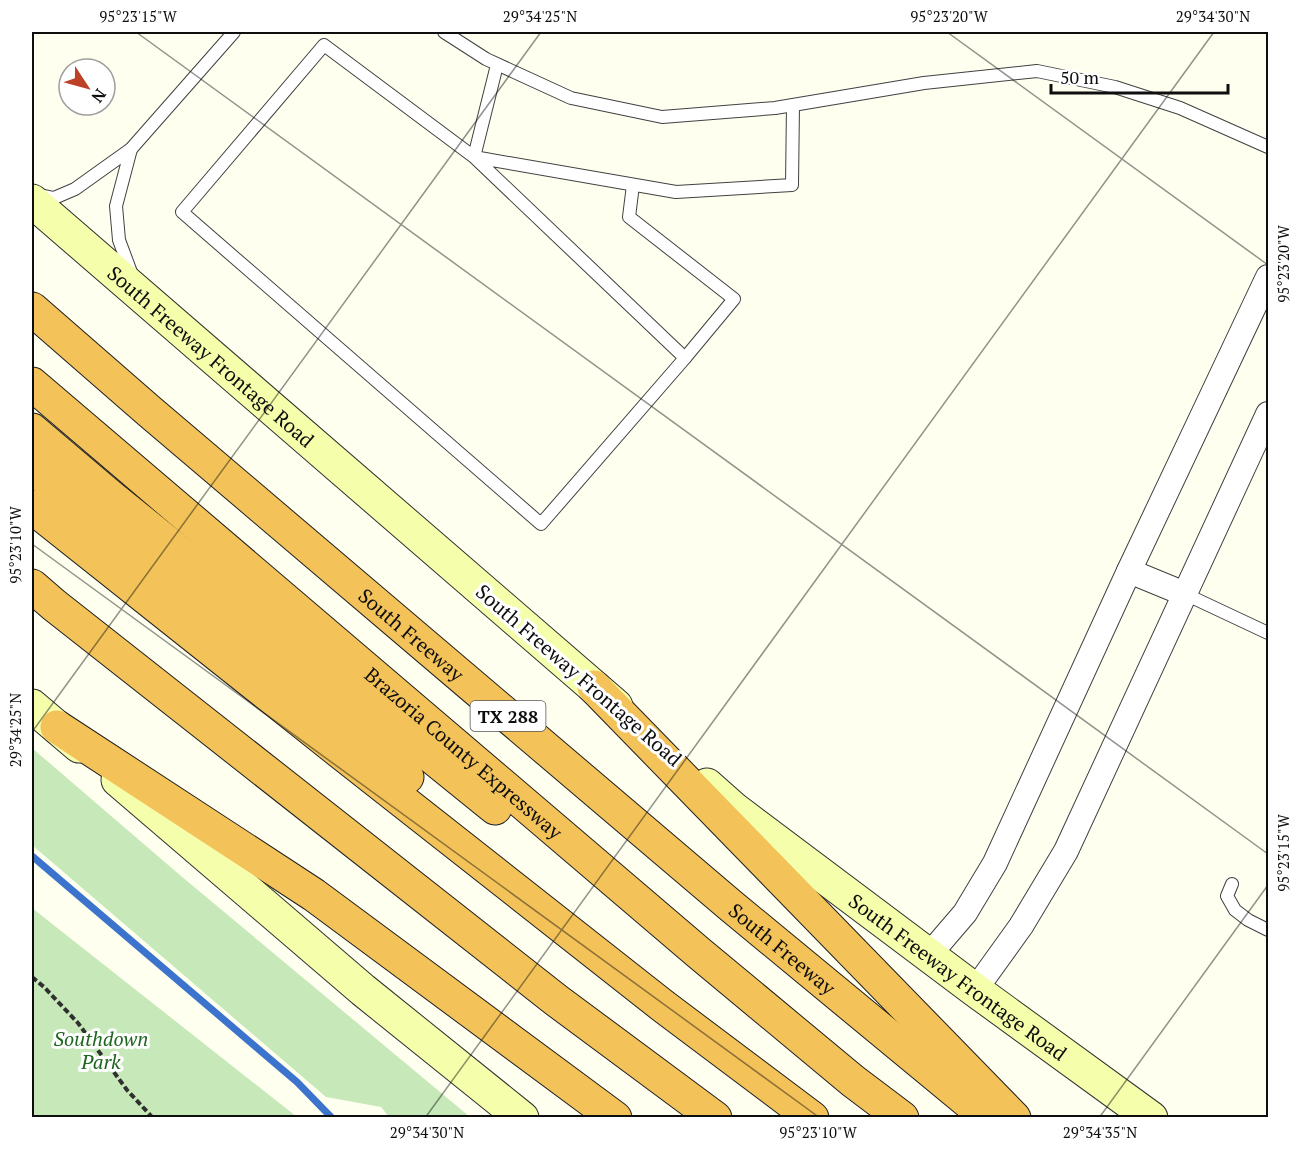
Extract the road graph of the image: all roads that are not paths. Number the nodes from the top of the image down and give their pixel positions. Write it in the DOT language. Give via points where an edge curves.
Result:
graph roads {
  1 [pos="234,32"];
  2 [pos="444,32"];
  3 [pos="497,65"];
  4 [pos="793,105"];
  5 [pos="1269,147"];
  6 [pos="131,149"];
  7 [pos="474,157"];
  8 [pos="633,185"];
  9 [pos="32,194"];
  10 [pos="32,201"];
  11 [pos="1269,277"];
  12 [pos="138,294"];
  13 [pos="32,309"];
  14 [pos="686,358"];
  15 [pos="32,384"];
  16 [pos="1269,414"];
  17 [pos="32,430"];
  18 [pos="32,467"];
  19 [pos="32,507"];
  20 [pos="1130,571"];
  21 [pos="32,586"];
  22 [pos="1185,594"];
  23 [pos="1269,633"];
  24 [pos="594,687"];
  25 [pos="32,706"];
  26 [pos="57,727"];
  27 [pos="1232,884"];
  28 [pos="1269,930"];
  29 [pos="699,953"];
  30 [pos="929,955"];
  31 [pos="975,990"];
  32 [pos="663,1006"];
  33 [pos="522,1118"];
  34 [pos="615,1118"];
  35 [pos="715,1118"];
  36 [pos="812,1118"];
  37 [pos="902,1118"];
  38 [pos="988,1118"];
  39 [pos="1014,1118"];
  40 [pos="1151,1118"];
  1 -- 6 [label="lane"];
  2 -- 3 [label="lane"];
  3 -- 4 [label="lane" via="571,99 662,117"];
  3 -- 7 [label="lane"];
  4 -- 5 [label="lane" via="924,83 1037,71 1126,90 1180,108"];
  4 -- 8 [label="lane" via="792,185 676,192"];
  6 -- 9 [label="lane" via="75,189 54,198"];
  6 -- 12 [label="lane" via="116,206 119,240"];
  7 -- 8 [label="lane"];
  7 -- 14 [label="lane"];
  7 -- 14 [label="lane" via="324,45 182,212 541,524"];
  8 -- 14 [label="lane" via="628,217 734,299"];
  10 -- 12 [label="main road, South Freeway Frontage Road"];
  11 -- 20 [label="street"];
  12 -- 24 [label="main road, South Freeway Frontage Road"];
  13 -- 38 [label="highway, South Freeway / TX 288" via="712,890"];
  15 -- 29 [label="highway, Brazoria County Expressway"];
  16 -- 22 [label="street"];
  17 -- 29 [label="highway" via="504,815"];
  18 -- 32 [label="highway" via="434,799"];
  19 -- 32 [label="highway"];
  20 -- 22 [label="street"];
  20 -- 30 [label="street" via="995,863 965,913"];
  21 -- 35 [label="highway" via="547,993"];
  22 -- 23 [label="lane"];
  22 -- 31 [label="street" via="1066,851 1021,926"];
  24 -- 30 [label="main road, South Freeway Frontage Road" via="734,809"];
  24 -- 39 [label="highway"];
  25 -- 26 [label="main road"];
  26 -- 33 [label="main road" via="363,990"];
  26 -- 34 [label="highway" via="314,895"];
  27 -- 28 [label="lane" via="1227,896 1235,910"];
  29 -- 37 [label="highway, Brazoria County Expressway"];
  30 -- 31 [label="main road, South Freeway Frontage Road"];
  31 -- 40 [label="main road, South Freeway Frontage Road"];
  32 -- 36 [label="highway"];
}
